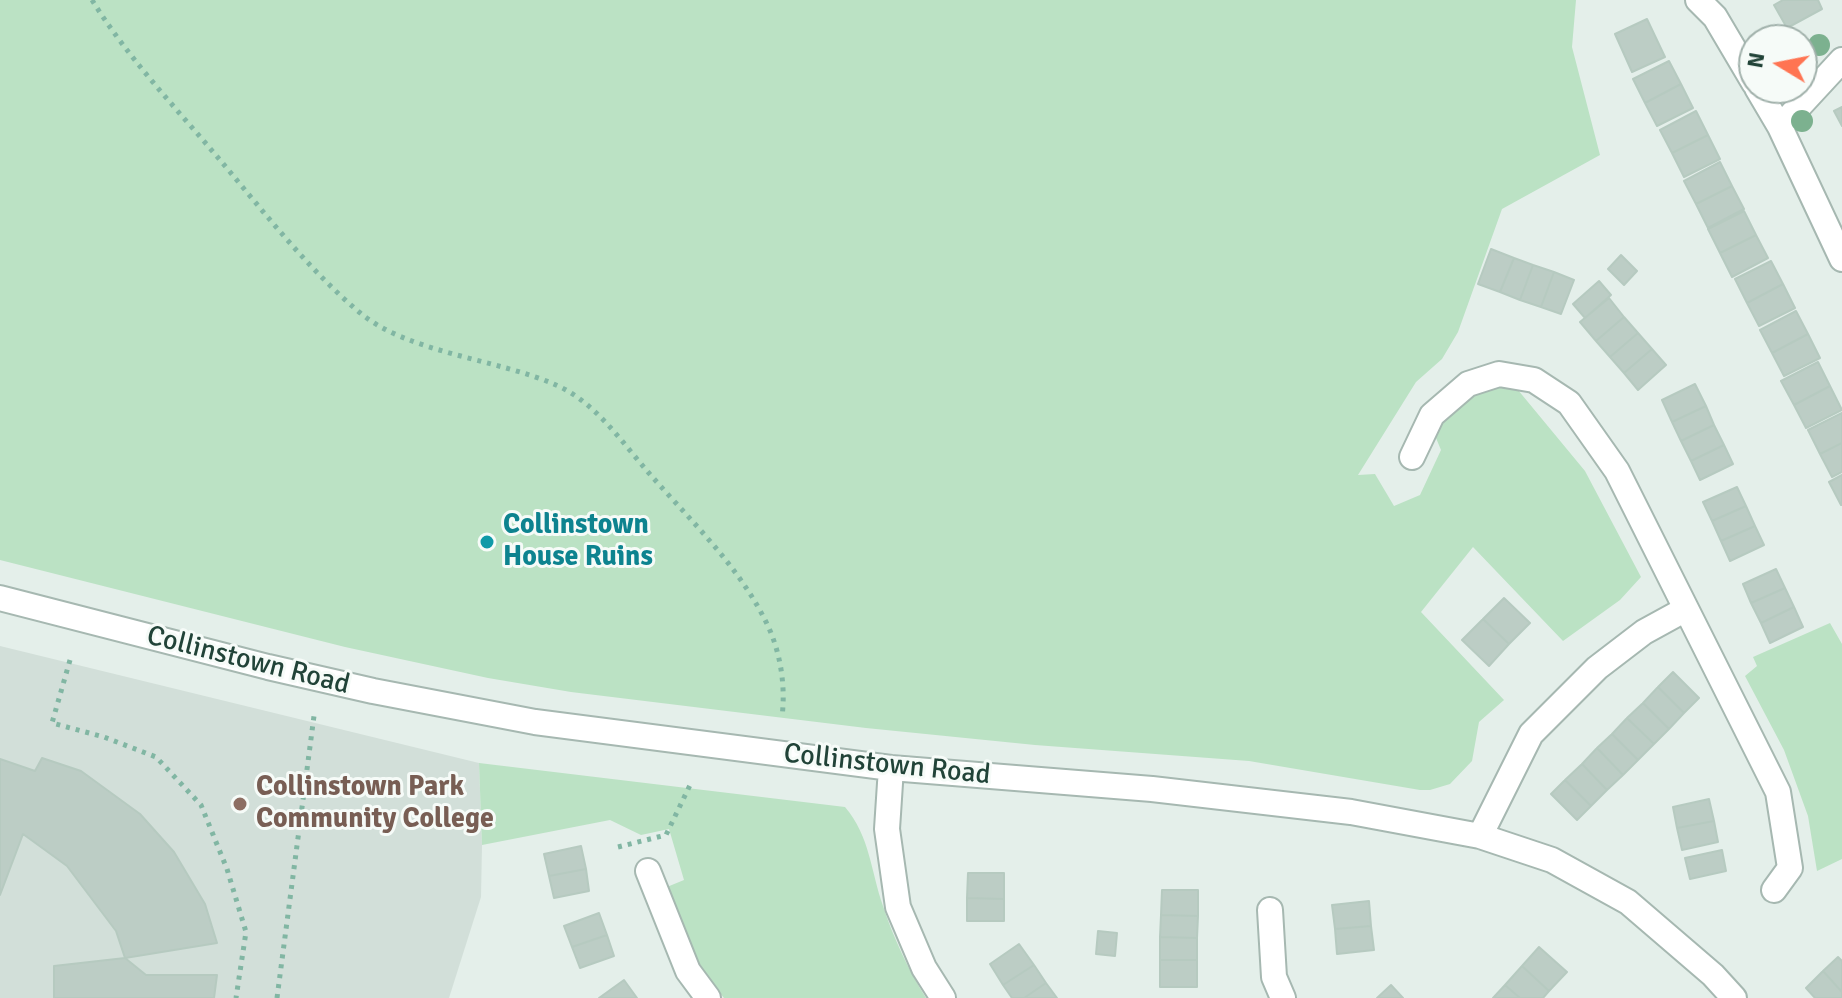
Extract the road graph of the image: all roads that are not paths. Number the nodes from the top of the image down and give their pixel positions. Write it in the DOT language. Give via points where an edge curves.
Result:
graph roads {
  1 [pos="1698,0"];
  2 [pos="1738,56"];
  3 [pos="1842,60"];
  4 [pos="1767,104"];
  5 [pos="1780,127"];
  6 [pos="1842,259"];
  7 [pos="1412,457"];
  8 [pos="0,598"];
  9 [pos="1686,609"];
  10 [pos="891,768"];
  11 [pos="1480,836"];
  12 [pos="648,871"];
  13 [pos="1774,890"];
  14 [pos="1270,910"];
  15 [pos="708,998"];
  16 [pos="943,998"];
  17 [pos="1283,998"];
  18 [pos="1734,998"];
  1 -- 2 [label="street"];
  3 -- 5 [label="street"];
  4 -- 5 [label="street"];
  5 -- 6 [label="street"];
  7 -- 9 [label="street" via="1432,415 1468,384 1499,374 1534,380 1569,403 1617,471"];
  8 -- 10 [label="street, Collinstown Road" via="268,667 506,717"];
  9 -- 11 [label="street" via="1644,632 1597,668 1531,734"];
  9 -- 13 [label="street" via="1778,792 1790,868"];
  10 -- 11 [label="street, Collinstown Road" via="1336,810"];
  10 -- 16 [label="street" via="887,829 898,907"];
  11 -- 18 [label="street, Collinstown Road" via="1552,860 1628,902"];
  12 -- 15 [label="street" via="688,971"];
  14 -- 17 [label="street" via="1274,977"];
}
